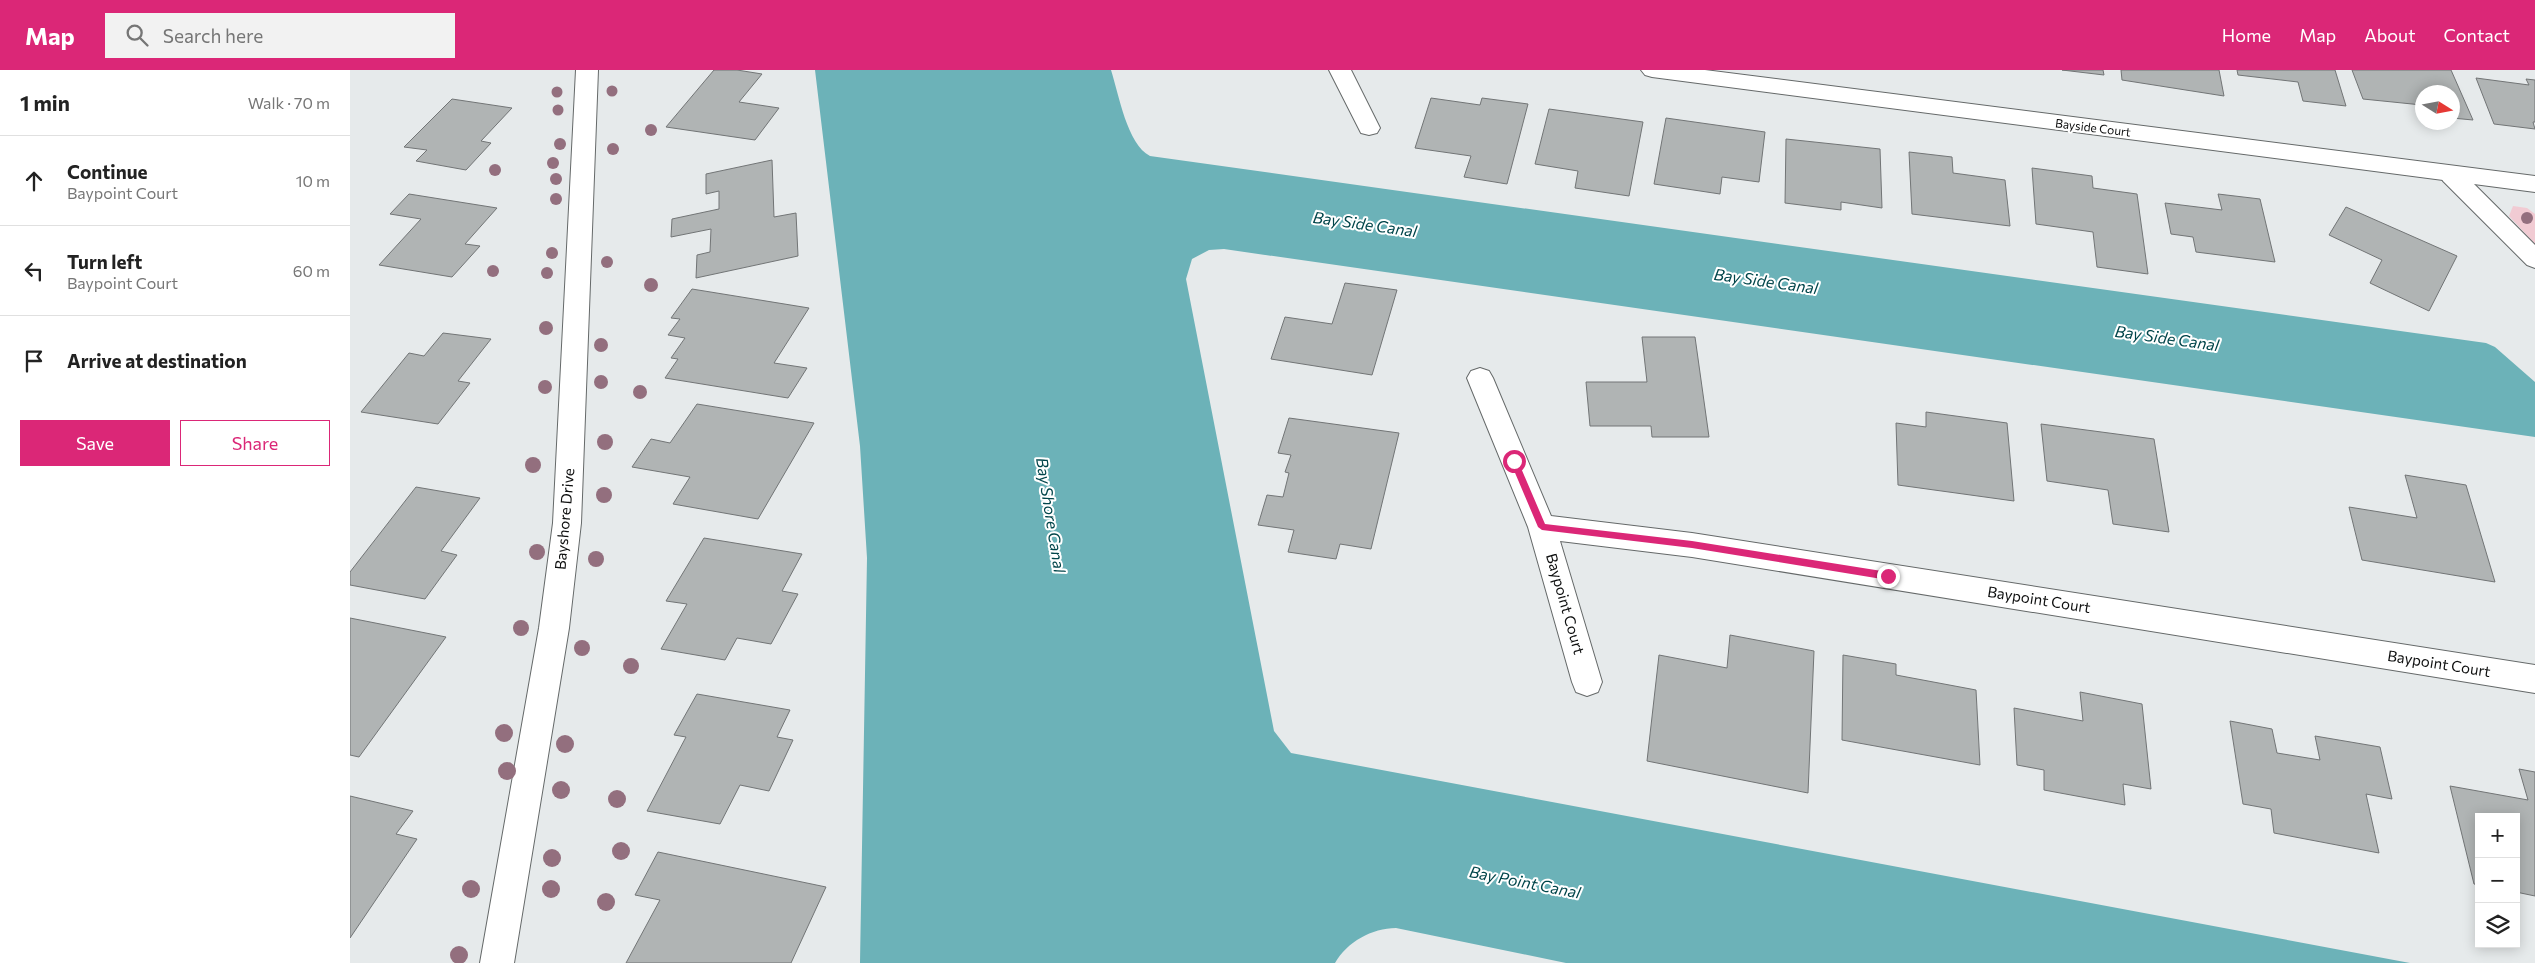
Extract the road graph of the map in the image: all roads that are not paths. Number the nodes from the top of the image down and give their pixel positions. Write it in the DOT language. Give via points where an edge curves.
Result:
graph roads {
  1 [pos="586,70"];
  2 [pos="1340,70"];
  3 [pos="1652,70"];
  4 [pos="1368,128"];
  5 [pos="2451,175"];
  6 [pos="2535,184"];
  7 [pos="2535,259"];
  8 [pos="1480,378"];
  9 [pos="1542,527"];
  10 [pos="2535,679"];
  11 [pos="1587,682"];
  12 [pos="497,963"];
  1 -- 12 [label="street, Bayshore Drive" via="567,523 554,628"];
  2 -- 4 [label="street"];
  3 -- 5 [label="street, Bayside Court"];
  5 -- 6 [label="street, Bayside Court"];
  5 -- 7 [label="street"];
  8 -- 9 [label="street, Baypoint Court"];
  9 -- 10 [label="street, Baypoint Court" via="1692,545"];
  9 -- 11 [label="street, Baypoint Court"];
}
